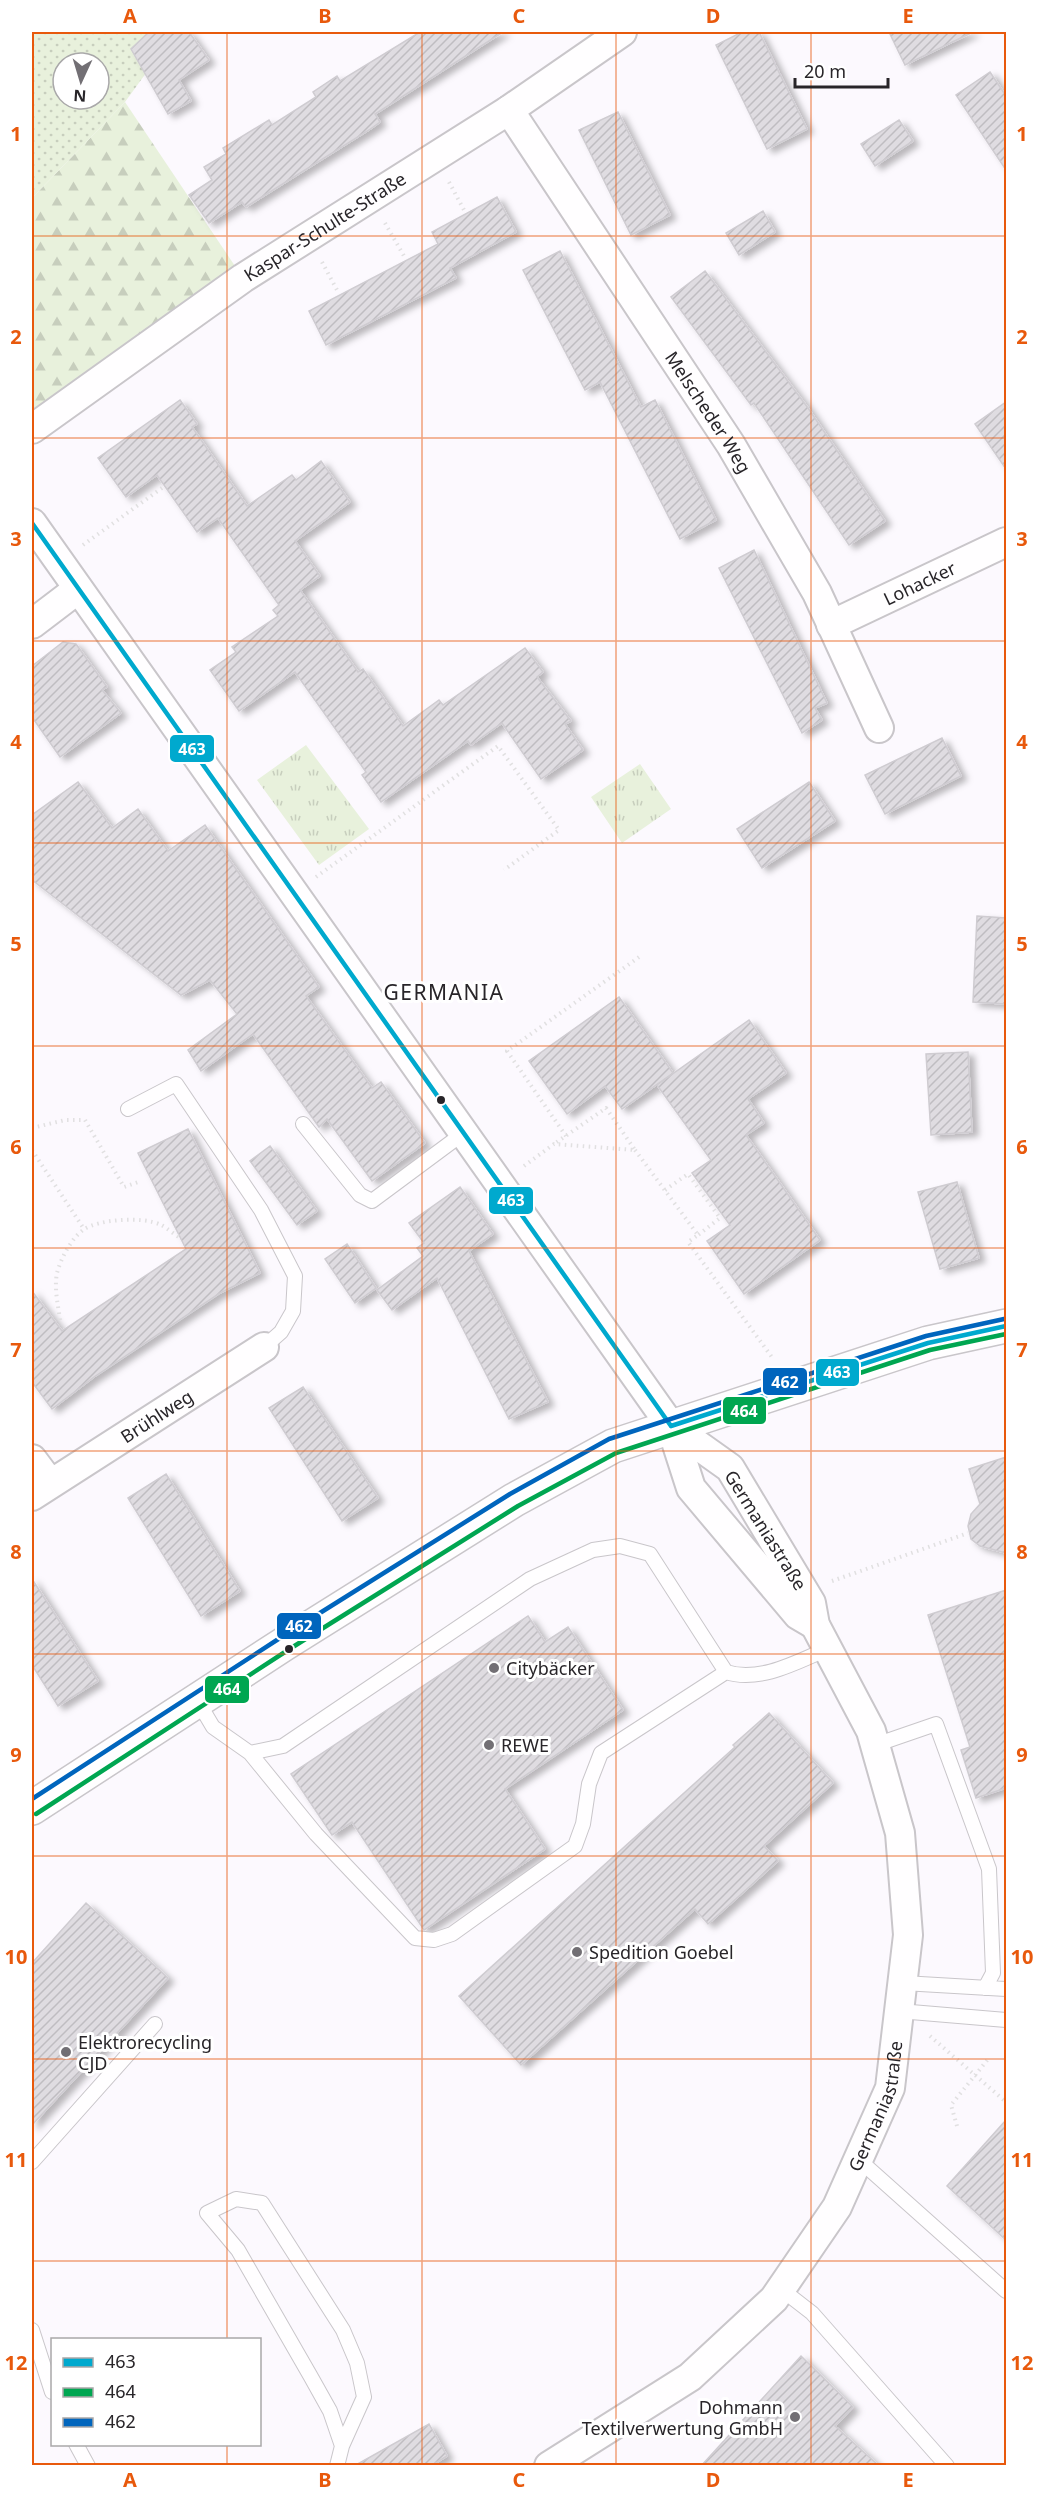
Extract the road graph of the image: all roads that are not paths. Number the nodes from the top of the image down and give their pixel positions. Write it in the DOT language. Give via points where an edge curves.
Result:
graph roads {
  1 [pos="622,32"];
  2 [pos="509,110"];
  3 [pos="32,429"];
  4 [pos="32,523"];
  5 [pos="1006,542"];
  6 [pos="78,589"];
  7 [pos="32,624"];
  8 [pos="831,625"];
  9 [pos="879,728"];
  10 [pos="128,1109"];
  11 [pos="303,1124"];
  12 [pos="465,1132"];
  13 [pos="1006,1326"];
  14 [pos="264,1347"];
  15 [pos="671,1426"];
  16 [pos="32,1458"];
  17 [pos="41,1490"];
  18 [pos="821,1637"];
  19 [pos="726,1672"];
  20 [pos="197,1700"];
  21 [pos="875,1746"];
  22 [pos="250,1753"];
  23 [pos="32,1808"];
  24 [pos="985,1988"];
  25 [pos="1006,1989"];
  26 [pos="901,1997"];
  27 [pos="1006,2020"];
  28 [pos="155,2024"];
  29 [pos="858,2159"];
  30 [pos="32,2162"];
  31 [pos="781,2289"];
  32 [pos="1006,2291"];
  33 [pos="32,2330"];
  34 [pos="51,2389"];
  35 [pos="77,2446"];
  36 [pos="342,2446"];
  37 [pos="88,2466"];
  38 [pos="337,2466"];
  39 [pos="549,2466"];
  40 [pos="947,2466"];
  1 -- 2 [label="street, Kaspar-Schulte-Straße"];
  2 -- 3 [label="street, Kaspar-Schulte-Straße" via="274,257"];
  2 -- 8 [label="street, Melscheder Weg" via="731,445 817,593"];
  4 -- 6 [label="street, Germaniastraße"];
  5 -- 8 [label="street, Lohacker"];
  6 -- 7 [label="street"];
  6 -- 12 [label="street, Germaniastraße"];
  8 -- 9 [label="street, Melscheder Weg"];
  10 -- 14 [label="lane" via="176,1084 261,1210 295,1276 293,1311 281,1332"];
  11 -- 12 [label="lane" via="360,1194 372,1201"];
  12 -- 15 [label="street, Germaniastraße"];
  13 -- 15 [label="street" via="928,1343"];
  14 -- 17 [label="street, Brühlweg"];
  15 -- 18 [label="street, Germaniastraße" via="691,1488"];
  15 -- 18 [label="street, Germaniastraße" via="730,1468 811,1603"];
  15 -- 20 [label="street" via="613,1446 514,1500"];
  16 -- 17 [label="street, Brühlweg"];
  18 -- 19 [label="lane" via="784,1667 741,1677"];
  18 -- 21 [label="street, Germaniastraße" via="871,1731"];
  19 -- 22 [label="lane" via="650,1554 620,1546 593,1550 530,1579 283,1746"];
  19 -- 22 [label="lane" via="601,1753 589,1784 575,1846 452,1934 434,1940 415,1938 316,1834"];
  20 -- 22 [label="lane" via="213,1726"];
  20 -- 23 [label="street"];
  21 -- 24 [label="lane" via="936,1724 990,1869 993,1973"];
  21 -- 26 [label="street, Germaniastraße" via="900,1833 908,1935"];
  24 -- 25 [label="lane"];
  24 -- 26 [label="lane"];
  26 -- 27 [label="lane"];
  26 -- 29 [label="street, Germaniastraße" via="890,2088"];
  28 -- 30 [label="lane"];
  29 -- 31 [label="street, Germaniastraße" via="837,2207"];
  29 -- 32 [label="lane"];
  31 -- 39 [label="street, Germaniastraße" via="690,2378"];
  31 -- 40 [label="lane" via="812,2313"];
  33 -- 34 [label="lane"];
  35 -- 37 [label="lane"];
  36 -- 36 [label="lane" via="364,2397 357,2364 343,2330 262,2203 236,2199 207,2213 238,2250 306,2367 330,2411"];
  36 -- 38 [label="lane"];
}
